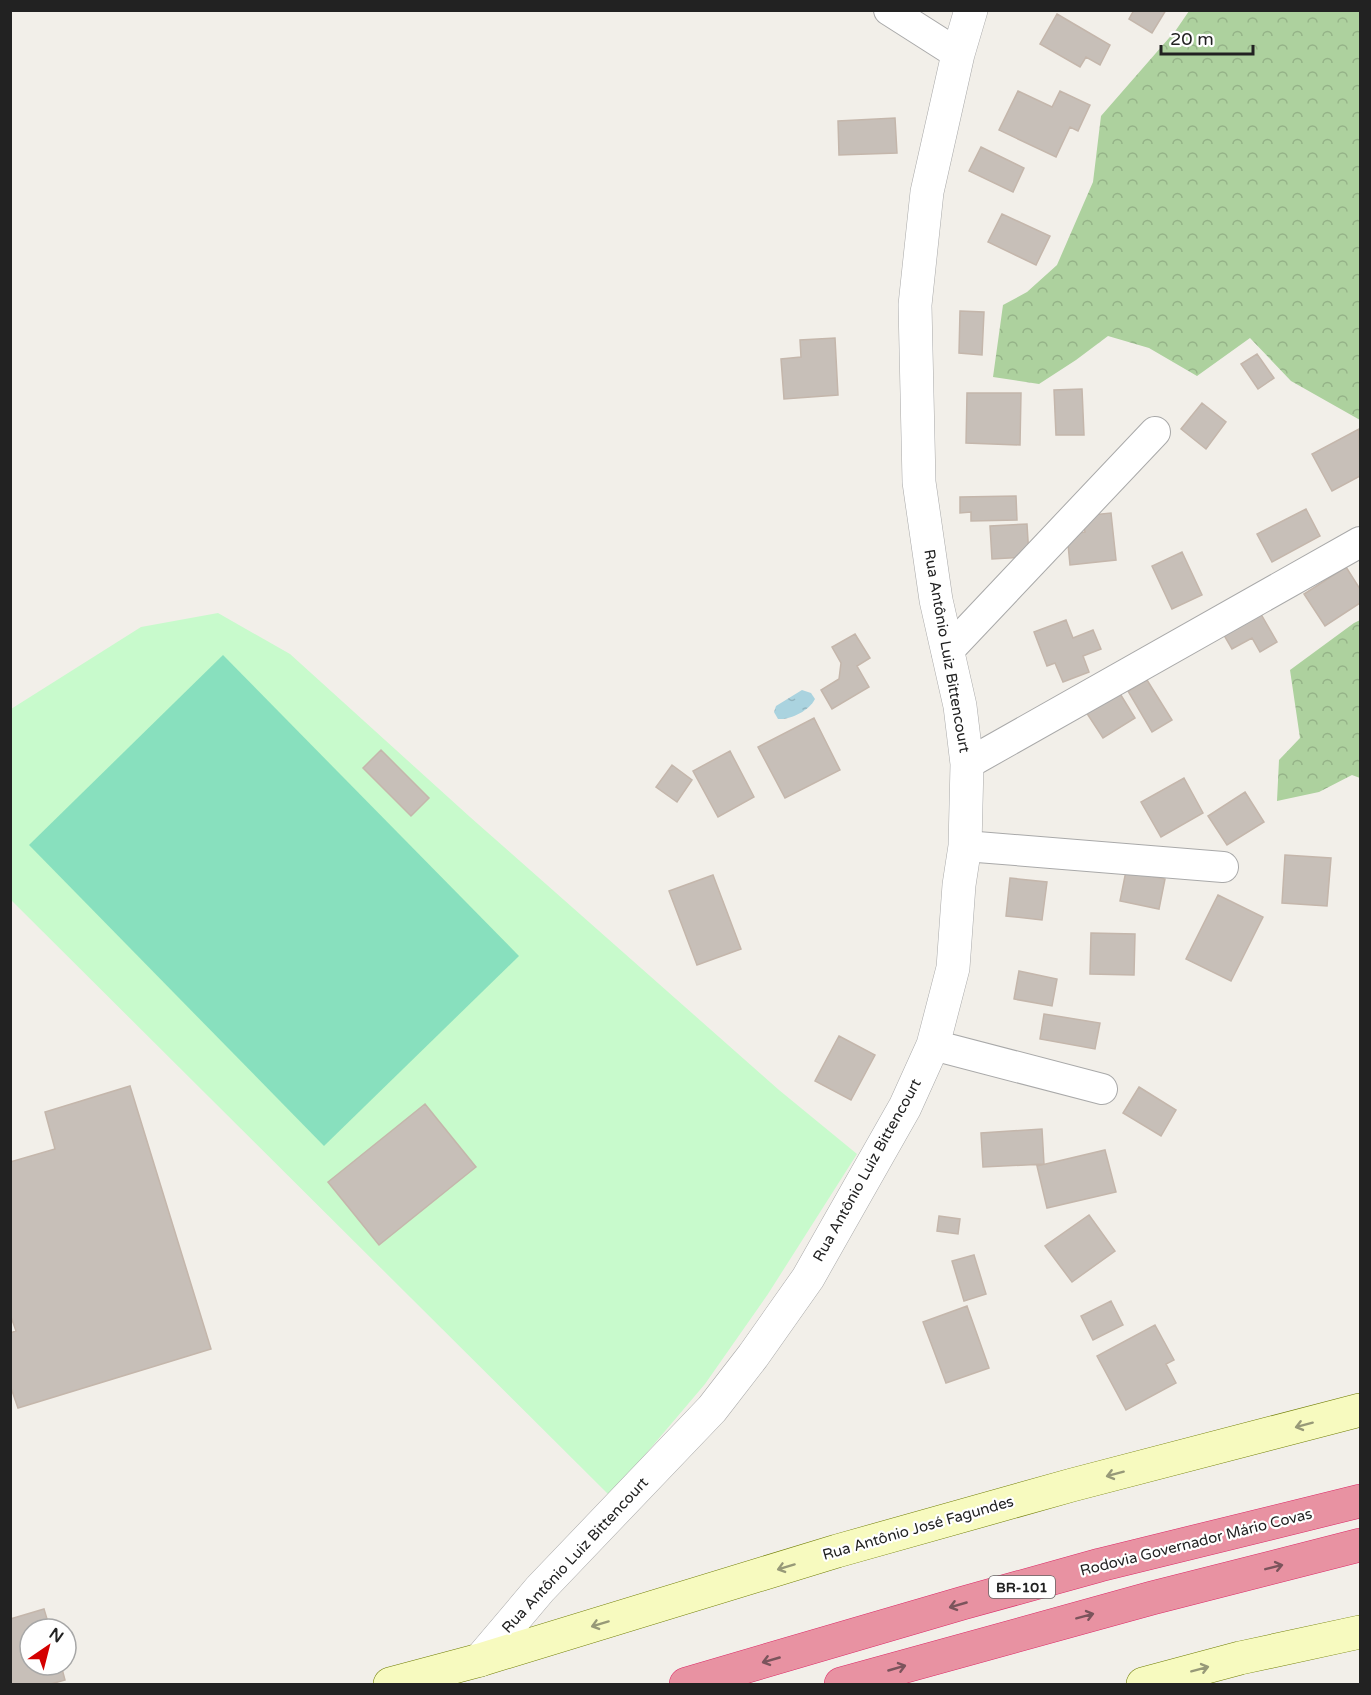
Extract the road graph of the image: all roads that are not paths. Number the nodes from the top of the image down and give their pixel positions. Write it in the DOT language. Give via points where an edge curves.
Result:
graph roads {
  1 [pos="889,10"];
  2 [pos="971,10"];
  3 [pos="958,54"];
  4 [pos="1155,432"];
  5 [pos="1360,542"];
  6 [pos="947,652"];
  7 [pos="967,764"];
  8 [pos="965,846"];
  9 [pos="1223,867"];
  10 [pos="933,1045"];
  11 [pos="1102,1089"];
  12 [pos="1360,1410"];
  13 [pos="1360,1501"];
  14 [pos="1360,1545"];
  15 [pos="1360,1632"];
  16 [pos="480,1660"];
  17 [pos="390,1684"];
  18 [pos="686,1684"];
  19 [pos="841,1684"];
  20 [pos="1143,1684"];
  1 -- 3 [label="street"];
  2 -- 3 [label="street, Rua Antônio Luiz Bittencourt"];
  3 -- 6 [label="street, Rua Antônio Luiz Bittencourt" via="927,192 915,305 919,482"];
  4 -- 6 [label="street"];
  5 -- 7 [label="street"];
  6 -- 7 [label="street, Rua Antônio Luiz Bittencourt" via="960,706"];
  7 -- 8 [label="street, Rua Antônio Luiz Bittencourt"];
  8 -- 9 [label="street"];
  8 -- 10 [label="street, Rua Antônio Luiz Bittencourt" via="952,968"];
  10 -- 11 [label="street"];
  10 -- 16 [label="street, Rua Antônio Luiz Bittencourt" via="905,1107 808,1278 753,1356 712,1409 540,1589"];
  12 -- 16 [label="main road, Rua Antônio José Fagundes, one-way" via="837,1551"];
  13 -- 18 [label="highway, Rodovia Governador Mário Covas / BR-101, one-way" via="1100,1565"];
  19 -- 14 [label="highway, one-way" via="1141,1600"];
  20 -- 15 [label="main road, one-way"];
  16 -- 17 [label="main road"];
}
